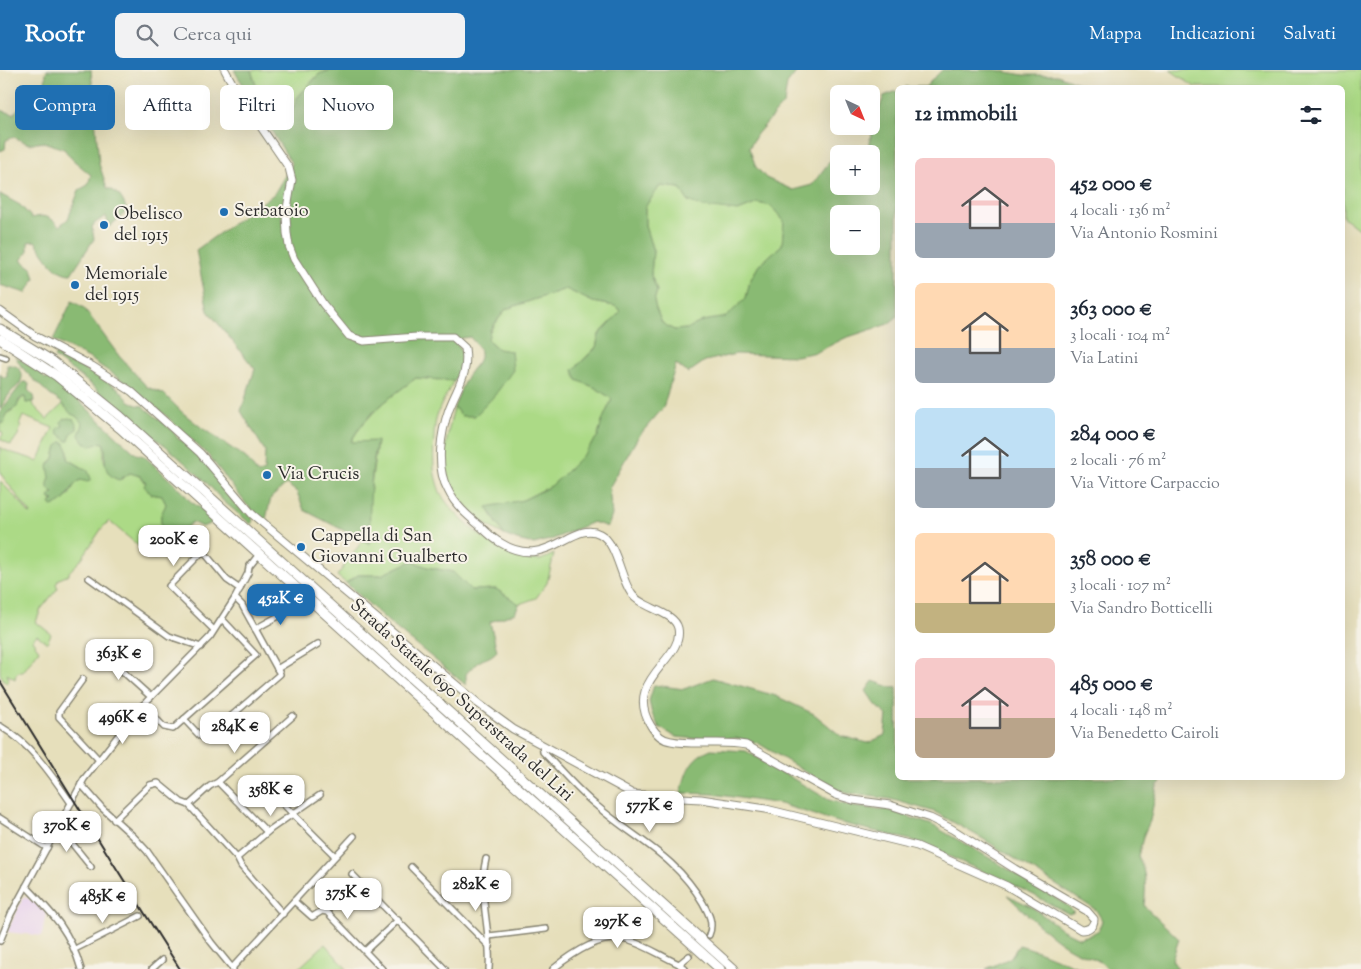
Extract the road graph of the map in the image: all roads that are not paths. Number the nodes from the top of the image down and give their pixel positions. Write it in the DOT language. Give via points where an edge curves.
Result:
graph roads {
  1 [pos="225,70"];
  2 [pos="0,311"];
  3 [pos="0,329"];
  4 [pos="0,339"];
  5 [pos="0,356"];
  6 [pos="6,358"];
  7 [pos="256,558"];
  8 [pos="89,578"];
  9 [pos="240,589"];
  10 [pos="235,598"];
  11 [pos="297,606"];
  12 [pos="222,619"];
  13 [pos="256,629"];
  14 [pos="214,630"];
  15 [pos="318,644"];
  16 [pos="202,647"];
  17 [pos="100,650"];
  18 [pos="277,669"];
  19 [pos="83,679"];
  20 [pos="151,697"];
  21 [pos="143,705"];
  22 [pos="293,716"];
  23 [pos="184,719"];
  24 [pos="0,726"];
  25 [pos="542,745"];
  26 [pos="98,760"];
  27 [pos="218,782"];
  28 [pos="80,784"];
  29 [pos="320,795"];
  30 [pos="236,800"];
  31 [pos="71,803"];
  32 [pos="189,806"];
  33 [pos="293,814"];
  34 [pos="0,818"];
  35 [pos="114,820"];
  36 [pos="58,826"];
  37 [pos="267,832"];
  38 [pos="354,836"];
  39 [pos="47,848"];
  40 [pos="335,856"];
  41 [pos="237,858"];
  42 [pos="486,859"];
  43 [pos="91,867"];
  44 [pos="411,867"];
  45 [pos="352,874"];
  46 [pos="26,886"];
  47 [pos="294,902"];
  48 [pos="283,914"];
  49 [pos="140,916"];
  50 [pos="398,920"];
  51 [pos="546,930"];
  52 [pos="709,935"];
  53 [pos="489,936"];
  54 [pos="0,941"];
  55 [pos="490,948"];
  56 [pos="76,949"];
  57 [pos="365,951"];
  58 [pos="689,956"];
  59 [pos="162,960"];
  60 [pos="679,964"];
  61 [pos="82,969"];
  62 [pos="152,969"];
  63 [pos="232,969"];
  64 [pos="382,969"];
  65 [pos="445,969"];
  66 [pos="489,969"];
  67 [pos="553,969"];
  68 [pos="685,969"];
  69 [pos="720,969"];
  70 [pos="734,969"];
  1 -- 25 [label="main road" via="289,168 292,180 286,214 287,233 294,259 346,333 364,341 453,337 465,348 466,370 442,434 444,481 456,503 497,541 526,552 547,550 587,531 601,535 613,549 632,596 670,617 677,626 675,646 645,690 645,717 664,740 746,745 836,795 890,805 930,818 1092,915 1094,922 1086,930 1081,930 1007,886 917,846 766,809 701,798 633,794"];
  2 -- 25 [label="main road" via="35,336 131,391 200,453 241,504 264,524 479,704"];
  3 -- 70 [label="highway, Strada Statale 690 Superstrada del Liri" via="52,361 120,416"];
  4 -- 69 [label="highway, Strada Statale 690 Superstrada del Liri" via="57,376 120,428"];
  5 -- 6 [label="street"];
  7 -- 9 [label="street"];
  8 -- 16 [label="street" via="169,636"];
  9 -- 10 [label="street"];
  9 -- 14 [label="street" via="203,551 169,586"];
  10 -- 12 [label="street"];
  10 -- 13 [label="street"];
  11 -- 13 [label="street"];
  12 -- 14 [label="street"];
  12 -- 23 [label="street" via="256,655"];
  13 -- 18 [label="street"];
  14 -- 16 [label="street"];
  15 -- 18 [label="street"];
  16 -- 20 [label="street"];
  17 -- 20 [label="street"];
  18 -- 23 [label="street" via="280,674 207,737 200,736"];
  19 -- 26 [label="street" via="58,716"];
  20 -- 21 [label="street"];
  21 -- 23 [label="street" via="166,728 172,729"];
  21 -- 26 [label="street"];
  22 -- 27 [label="street"];
  24 -- 31 [label="street" via="27,746"];
  25 -- 52 [label="street" via="543,752 598,808 675,866 707,910 711,922"];
  26 -- 28 [label="street"];
  27 -- 30 [label="street"];
  27 -- 32 [label="street"];
  28 -- 31 [label="street"];
  28 -- 35 [label="street"];
  29 -- 33 [label="street"];
  30 -- 33 [label="street" via="260,781"];
  30 -- 37 [label="street"];
  31 -- 36 [label="street"];
  32 -- 35 [label="street" via="154,783"];
  32 -- 41 [label="street"];
  33 -- 37 [label="street"];
  33 -- 40 [label="street"];
  34 -- 39 [label="street"];
  35 -- 63 [label="street" via="147,851"];
  36 -- 39 [label="street"];
  36 -- 43 [label="street"];
  37 -- 41 [label="street"];
  38 -- 40 [label="street"];
  39 -- 46 [label="street"];
  40 -- 47 [label="street"];
  41 -- 48 [label="street"];
  42 -- 53 [label="street" via="482,882"];
  44 -- 55 [label="street"];
  45 -- 50 [label="street"];
  46 -- 54 [label="street"];
  46 -- 56 [label="street" via="59,923"];
  47 -- 48 [label="street"];
  47 -- 57 [label="street" via="312,917 322,911 327,912"];
  48 -- 63 [label="street"];
  49 -- 56 [label="street"];
  50 -- 57 [label="street"];
  50 -- 65 [label="street"];
  51 -- 53 [label="street"];
  53 -- 55 [label="street"];
  55 -- 66 [label="street"];
  56 -- 61 [label="street"];
  57 -- 64 [label="street"];
  58 -- 60 [label="street"];
  59 -- 62 [label="street"];
  60 -- 67 [label="street" via="633,942 617,939 588,947"];
  60 -- 68 [label="street"];
}
